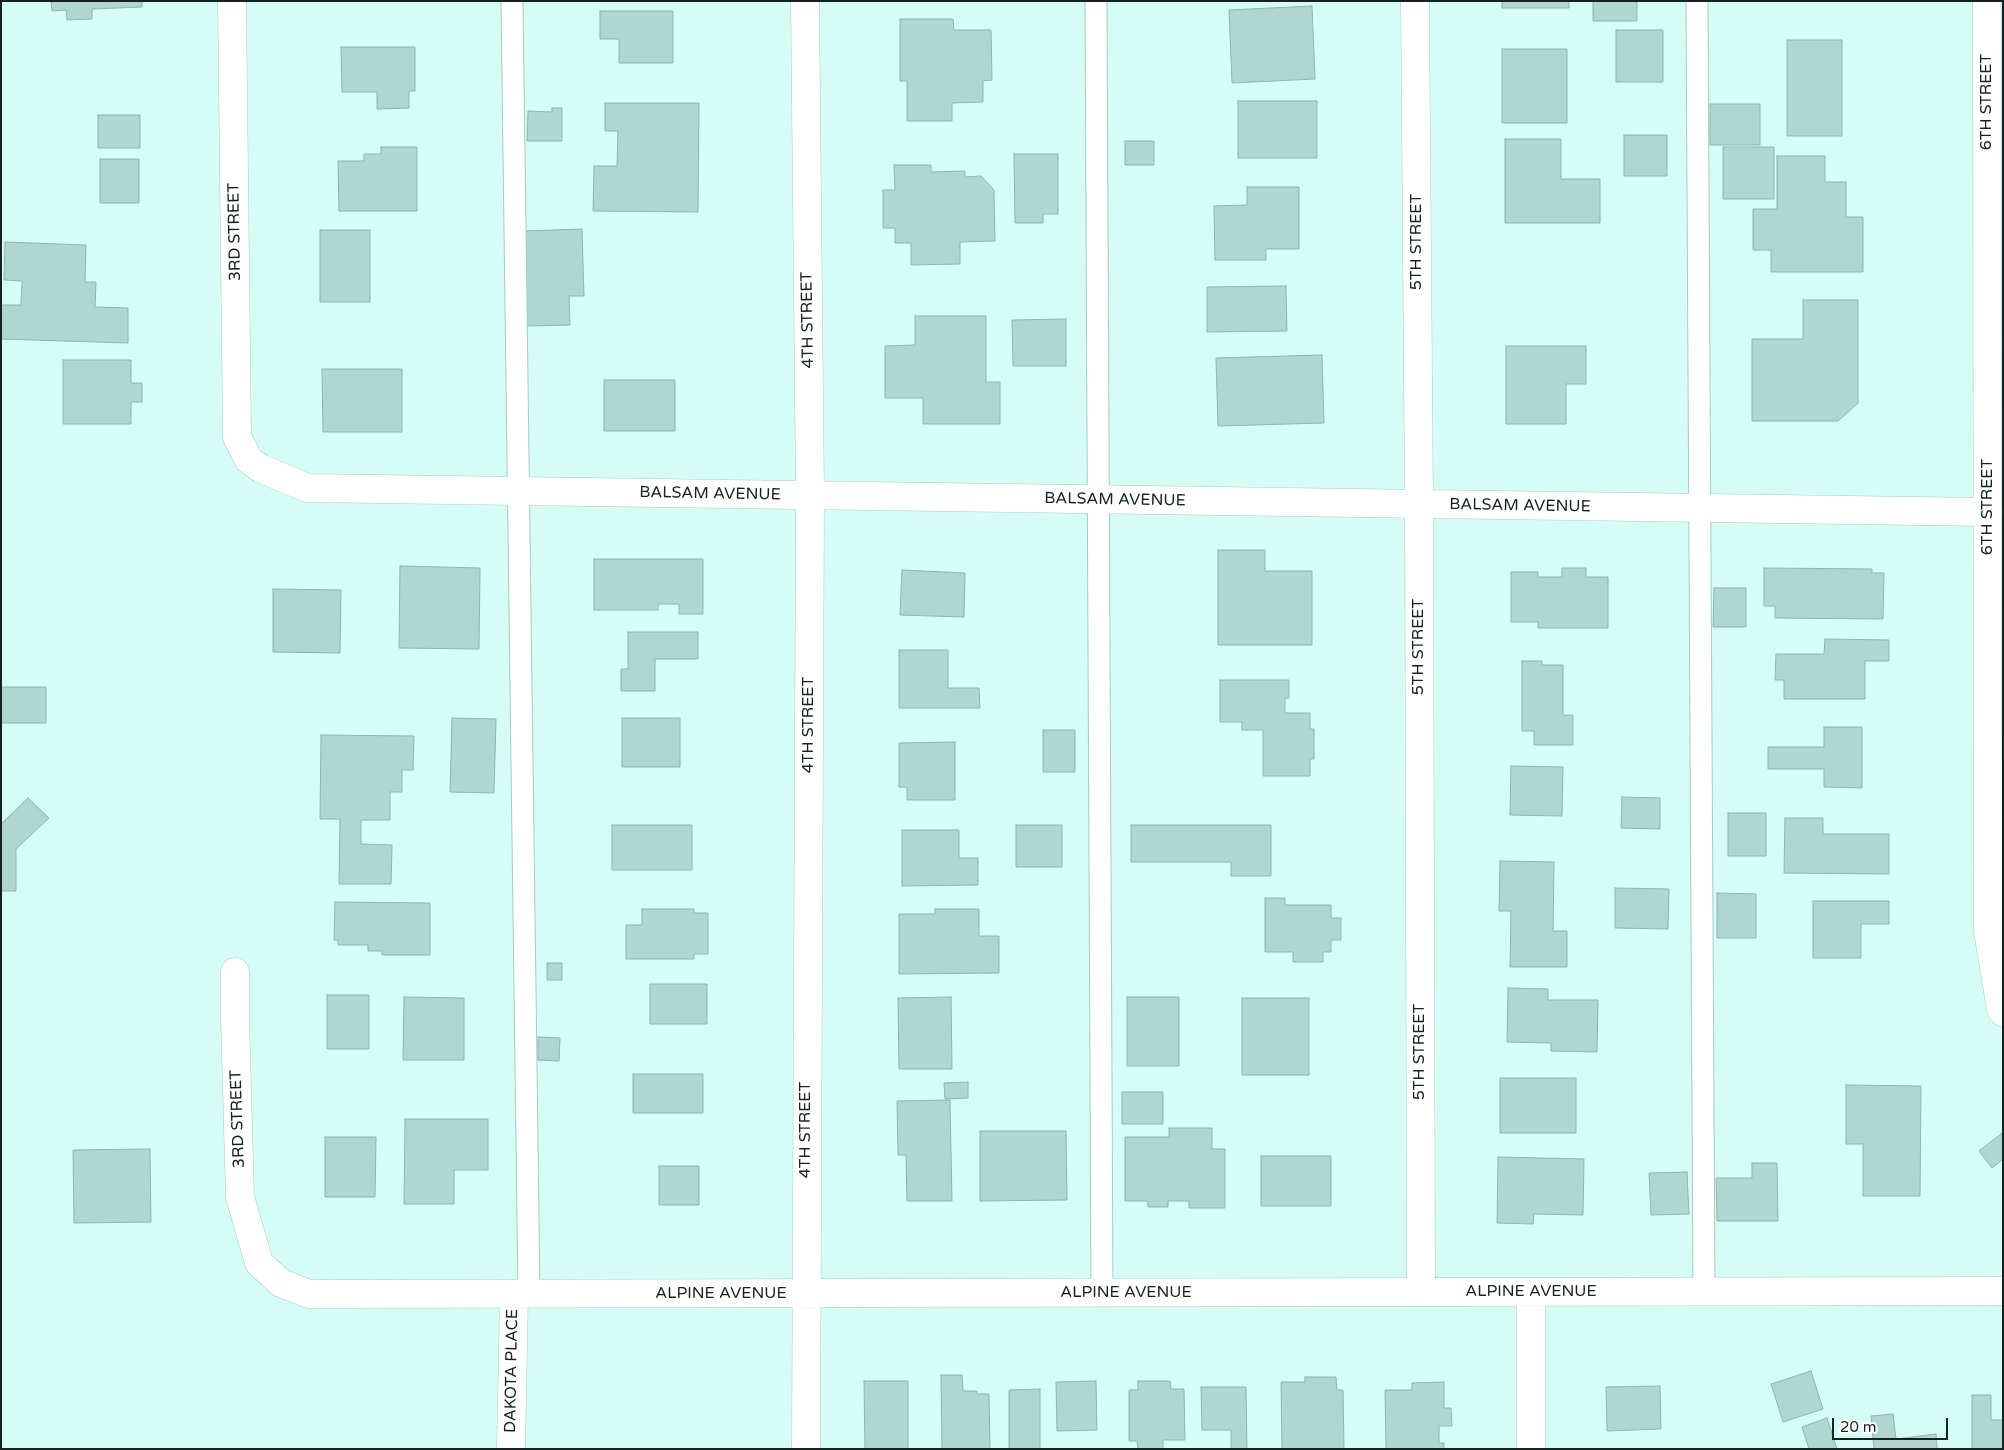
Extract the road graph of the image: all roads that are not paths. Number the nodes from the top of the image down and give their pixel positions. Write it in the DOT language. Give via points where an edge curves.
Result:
graph roads {
  1 [pos="232,1"];
  2 [pos="512,1"];
  3 [pos="805,1"];
  4 [pos="1096,1"];
  5 [pos="1415,1"];
  6 [pos="1697,1"];
  7 [pos="1987,1"];
  8 [pos="249,460"];
  9 [pos="520,492"];
  10 [pos="810,495"];
  11 [pos="1100,500"];
  12 [pos="1419,504"];
  13 [pos="1700,508"];
  14 [pos="1988,512"];
  15 [pos="235,972"];
  16 [pos="2003,1012"];
  17 [pos="259,1263"];
  18 [pos="2003,1291"];
  19 [pos="1421,1292"];
  20 [pos="1531,1292"];
  21 [pos="1704,1292"];
  22 [pos="1102,1293"];
  23 [pos="521,1294"];
  24 [pos="805,1294"];
  25 [pos="511,1449"];
  26 [pos="806,1449"];
  27 [pos="1531,1449"];
  1 -- 8 [label="street, 3RD STREET" via="237,437"];
  2 -- 9 [label="lane"];
  3 -- 10 [label="street, 4TH STREET"];
  4 -- 11 [label="lane"];
  5 -- 12 [label="street, 5TH STREET"];
  6 -- 13 [label="lane"];
  7 -- 14 [label="street, 6TH STREET"];
  8 -- 9 [label="street, BALSAM AVENUE" via="307,488"];
  9 -- 10 [label="street, BALSAM AVENUE"];
  9 -- 23 [label="lane"];
  10 -- 11 [label="street, BALSAM AVENUE"];
  10 -- 24 [label="street, 4TH STREET"];
  11 -- 12 [label="street, BALSAM AVENUE"];
  11 -- 22 [label="lane"];
  12 -- 13 [label="street, BALSAM AVENUE"];
  12 -- 19 [label="street, 5TH STREET"];
  13 -- 14 [label="street, BALSAM AVENUE"];
  13 -- 21 [label="lane"];
  14 -- 16 [label="street, 6TH STREET" via="1988,931"];
  15 -- 17 [label="street, 3RD STREET" via="240,1197"];
  17 -- 23 [label="street, ALPINE AVENUE" via="281,1283 309,1294"];
  18 -- 21 [label="street, ALPINE AVENUE"];
  19 -- 20 [label="street, ALPINE AVENUE"];
  19 -- 22 [label="street, ALPINE AVENUE"];
  20 -- 21 [label="street, ALPINE AVENUE"];
  20 -- 27 [label="street"];
  22 -- 24 [label="street, ALPINE AVENUE"];
  23 -- 24 [label="street, ALPINE AVENUE"];
  23 -- 25 [label="street, DAKOTA PLACE"];
  24 -- 26 [label="street, 4TH STREET"];
}
